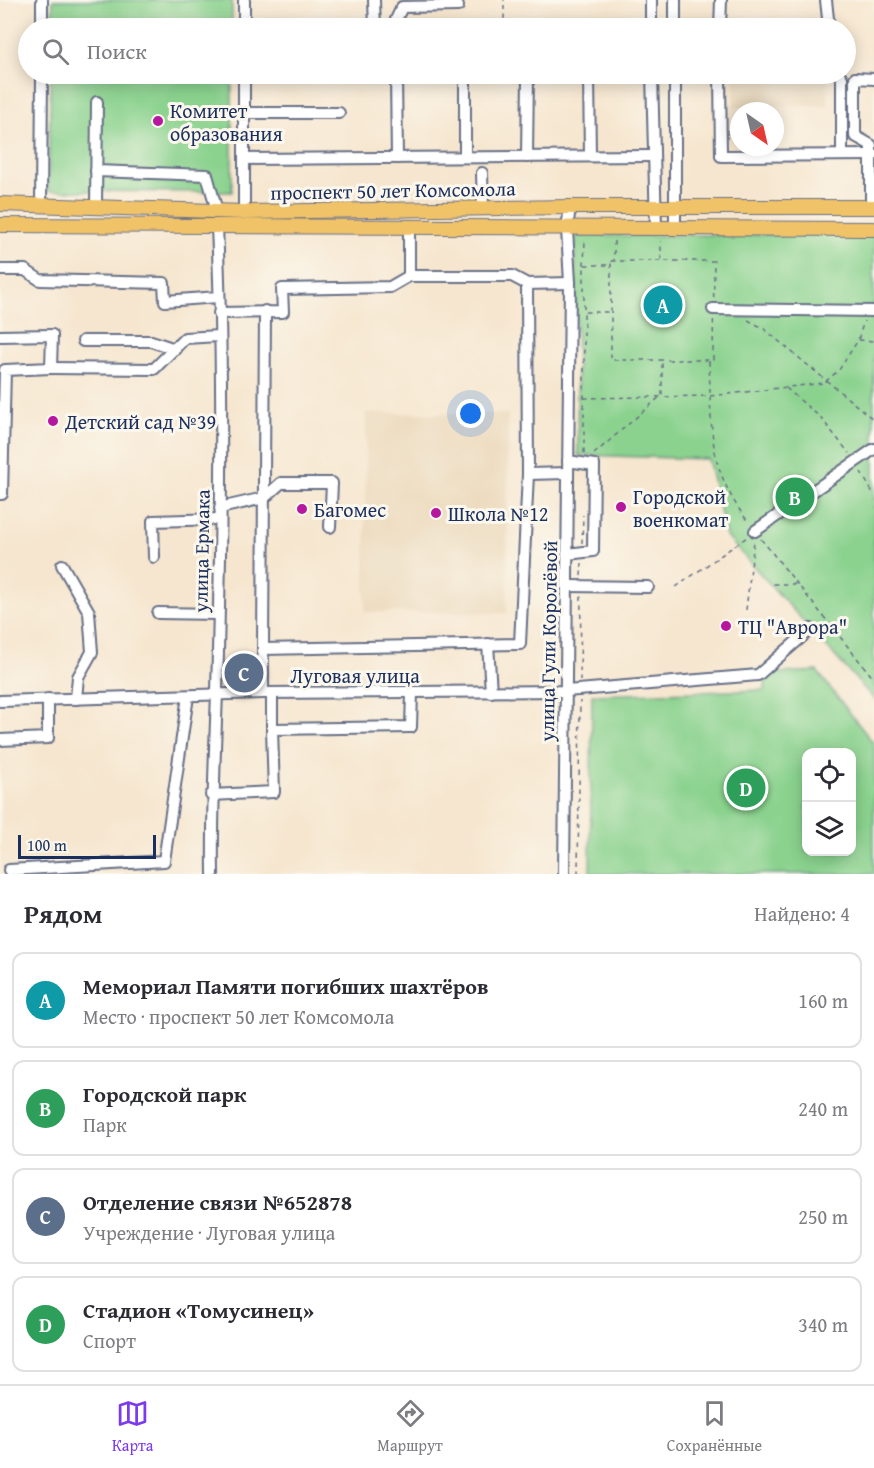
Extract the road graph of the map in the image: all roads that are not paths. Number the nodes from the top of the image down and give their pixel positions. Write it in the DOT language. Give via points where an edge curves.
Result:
graph roads {
  1 [pos="42,0"];
  2 [pos="244,0"];
  3 [pos="374,0"];
  4 [pos="651,0"];
  5 [pos="675,0"];
  6 [pos="721,0"];
  7 [pos="826,0"];
  8 [pos="458,6"];
  9 [pos="42,18"];
  10 [pos="244,18"];
  11 [pos="375,18"];
  12 [pos="397,18"];
  13 [pos="651,18"];
  14 [pos="675,18"];
  15 [pos="720,18"];
  16 [pos="828,18"];
  17 [pos="856,78"];
  18 [pos="874,79"];
  19 [pos="42,84"];
  20 [pos="244,84"];
  21 [pos="396,84"];
  22 [pos="465,84"];
  23 [pos="528,84"];
  24 [pos="589,84"];
  25 [pos="652,84"];
  26 [pos="675,84"];
  27 [pos="720,84"];
  28 [pos="842,84"];
  29 [pos="855,84"];
  30 [pos="97,102"];
  31 [pos="244,113"];
  32 [pos="339,113"];
  33 [pos="842,155"];
  34 [pos="873,155"];
  35 [pos="590,156"];
  36 [pos="654,156"];
  37 [pos="465,157"];
  38 [pos="527,157"];
  39 [pos="397,158"];
  40 [pos="244,159"];
  41 [pos="96,171"];
  42 [pos="482,173"];
  43 [pos="0,204"];
  44 [pos="41,206"];
  45 [pos="96,207"];
  46 [pos="570,207"];
  47 [pos="675,207"];
  48 [pos="872,207"];
  49 [pos="483,208"];
  50 [pos="655,208"];
  51 [pos="217,211"];
  52 [pos="244,212"];
  53 [pos="0,225"];
  54 [pos="409,227"];
  55 [pos="217,228"];
  56 [pos="567,229"];
  57 [pos="675,229"];
  58 [pos="874,230"];
  59 [pos="658,234"];
  60 [pos="0,270"];
  61 [pos="409,276"];
  62 [pos="570,283"];
  63 [pos="527,284"];
  64 [pos="219,297"];
  65 [pos="713,309"];
  66 [pos="265,311"];
  67 [pos="870,311"];
  68 [pos="219,313"];
  69 [pos="0,336"];
  70 [pos="219,336"];
  71 [pos="83,341"];
  72 [pos="175,349"];
  73 [pos="51,368"];
  74 [pos="874,449"];
  75 [pos="568,461"];
  76 [pos="568,473"];
  77 [pos="528,474"];
  78 [pos="0,494"];
  79 [pos="264,498"];
  80 [pos="220,514"];
  81 [pos="330,527"];
  82 [pos="755,531"];
  83 [pos="567,554"];
  84 [pos="154,557"];
  85 [pos="62,565"];
  86 [pos="567,586"];
  87 [pos="648,586"];
  88 [pos="158,613"];
  89 [pos="218,614"];
  90 [pos="811,629"];
  91 [pos="488,645"];
  92 [pos="263,650"];
  93 [pos="566,691"];
  94 [pos="412,692"];
  95 [pos="491,692"];
  96 [pos="268,693"];
  97 [pos="217,694"];
  98 [pos="188,696"];
  99 [pos="48,699"];
  100 [pos="76,699"];
  101 [pos="0,701"];
  102 [pos="272,729"];
  103 [pos="0,740"];
  104 [pos="212,795"];
  105 [pos="9,870"];
  106 [pos="213,874"];
  107 [pos="564,874"];
  1 -- 9 [label="street"];
  2 -- 10 [label="street"];
  3 -- 11 [label="street"];
  4 -- 13 [label="street"];
  5 -- 14 [label="street"];
  6 -- 15 [label="street"];
  7 -- 16 [label="street"];
  8 -- 12 [label="street" via="402,7"];
  17 -- 18 [label="street"];
  19 -- 44 [label="street"];
  20 -- 31 [label="street"];
  21 -- 39 [label="street"];
  22 -- 37 [label="street"];
  23 -- 38 [label="street"];
  24 -- 35 [label="street"];
  25 -- 36 [label="street"];
  26 -- 47 [label="street"];
  27 -- 33 [label="street" via="721,156"];
  28 -- 33 [label="street"];
  29 -- 34 [label="street" via="855,136 871,145"];
  30 -- 41 [label="street"];
  31 -- 32 [label="street"];
  31 -- 40 [label="street"];
  33 -- 34 [label="street"];
  34 -- 48 [label="street"];
  35 -- 36 [label="street"];
  35 -- 38 [label="street"];
  36 -- 50 [label="street"];
  37 -- 38 [label="street"];
  37 -- 39 [label="street"];
  39 -- 40 [label="street"];
  40 -- 52 [label="street"];
  41 -- 45 [label="street"];
  41 -- 51 [label="street" via="207,175"];
  42 -- 49 [label="street"];
  43 -- 44 [label="main road, проспект 50 лет Комсомола"];
  44 -- 45 [label="main road, проспект 50 лет Комсомола"];
  45 -- 51 [label="main road, проспект 50 лет Комсомола"];
  46 -- 49 [label="main road, проспект 50 лет Комсомола"];
  46 -- 50 [label="main road, проспект 50 лет Комсомола"];
  46 -- 56 [label="street"];
  47 -- 48 [label="main road, проспект 50 лет Комсомола"];
  47 -- 50 [label="main road, проспект 50 лет Комсомола"];
  47 -- 57 [label="street"];
  49 -- 52 [label="main road, проспект 50 лет Комсомола"];
  50 -- 59 [label="street"];
  51 -- 52 [label="main road, проспект 50 лет Комсомола"];
  51 -- 55 [label="main road"];
  53 -- 55 [label="main road, проспект 50 лет Комсомола"];
  54 -- 55 [label="main road, проспект 50 лет Комсомола"];
  54 -- 56 [label="main road, проспект 50 лет Комсомола"];
  54 -- 61 [label="street"];
  55 -- 64 [label="street, улица Ермака"];
  56 -- 59 [label="main road, проспект 50 лет Комсомола"];
  56 -- 62 [label="street, улица Гули Королёвой"];
  57 -- 58 [label="main road, проспект 50 лет Комсомола"];
  57 -- 59 [label="main road, проспект 50 лет Комсомола"];
  60 -- 64 [label="street" via="25,270 40,280 164,283 165,301"];
  61 -- 63 [label="street" via="512,276"];
  61 -- 66 [label="street" via="390,287 282,289 283,312"];
  62 -- 63 [label="street"];
  62 -- 75 [label="street, улица Гули Королёвой"];
  63 -- 77 [label="street"];
  64 -- 68 [label="street, улица Ермака"];
  65 -- 67 [label="street"];
  66 -- 68 [label="street"];
  66 -- 79 [label="street"];
  68 -- 70 [label="street, улица Ермака"];
  69 -- 73 [label="street" via="51,335"];
  70 -- 72 [label="street" via="185,338"];
  70 -- 80 [label="street, улица Ермака"];
  71 -- 72 [label="street" via="151,341"];
  72 -- 73 [label="street" via="154,369"];
  73 -- 78 [label="street" via="5,370"];
  74 -- 82 [label="street"];
  75 -- 76 [label="street, улица Гули Королёвой"];
  75 -- 83 [label="street" via="594,465 593,551"];
  76 -- 77 [label="street"];
  76 -- 83 [label="street, улица Гули Королёвой"];
  77 -- 91 [label="street" via="520,644"];
  79 -- 80 [label="street"];
  79 -- 81 [label="street" via="281,483 332,483"];
  79 -- 92 [label="street"];
  80 -- 84 [label="street" via="153,521"];
  80 -- 89 [label="street, улица Ермака"];
  83 -- 86 [label="street, улица Гули Королёвой"];
  85 -- 100 [label="street" via="89,612 92,652 78,677"];
  86 -- 87 [label="street"];
  86 -- 93 [label="street, улица Гули Королёвой"];
  88 -- 89 [label="street"];
  89 -- 97 [label="street, улица Ермака"];
  90 -- 93 [label="street, Луговая улица" via="758,675"];
  91 -- 92 [label="street"];
  91 -- 95 [label="street"];
  92 -- 96 [label="street"];
  93 -- 95 [label="street, Луговая улица"];
  93 -- 107 [label="street, улица Гули Королёвой"];
  94 -- 95 [label="street, Луговая улица"];
  94 -- 96 [label="street, Луговая улица"];
  94 -- 102 [label="street" via="411,728"];
  96 -- 97 [label="street, Луговая улица"];
  96 -- 102 [label="street"];
  97 -- 98 [label="street, Луговая улица"];
  97 -- 104 [label="street, улица Ермака"];
  98 -- 100 [label="street, Луговая улица"];
  98 -- 105 [label="street" via="164,861"];
  99 -- 100 [label="street, Луговая улица"];
  99 -- 101 [label="street, Луговая улица"];
  99 -- 103 [label="street" via="48,738"];
  102 -- 104 [label="street" via="274,792"];
  104 -- 106 [label="street, улица Ермака"];
}
